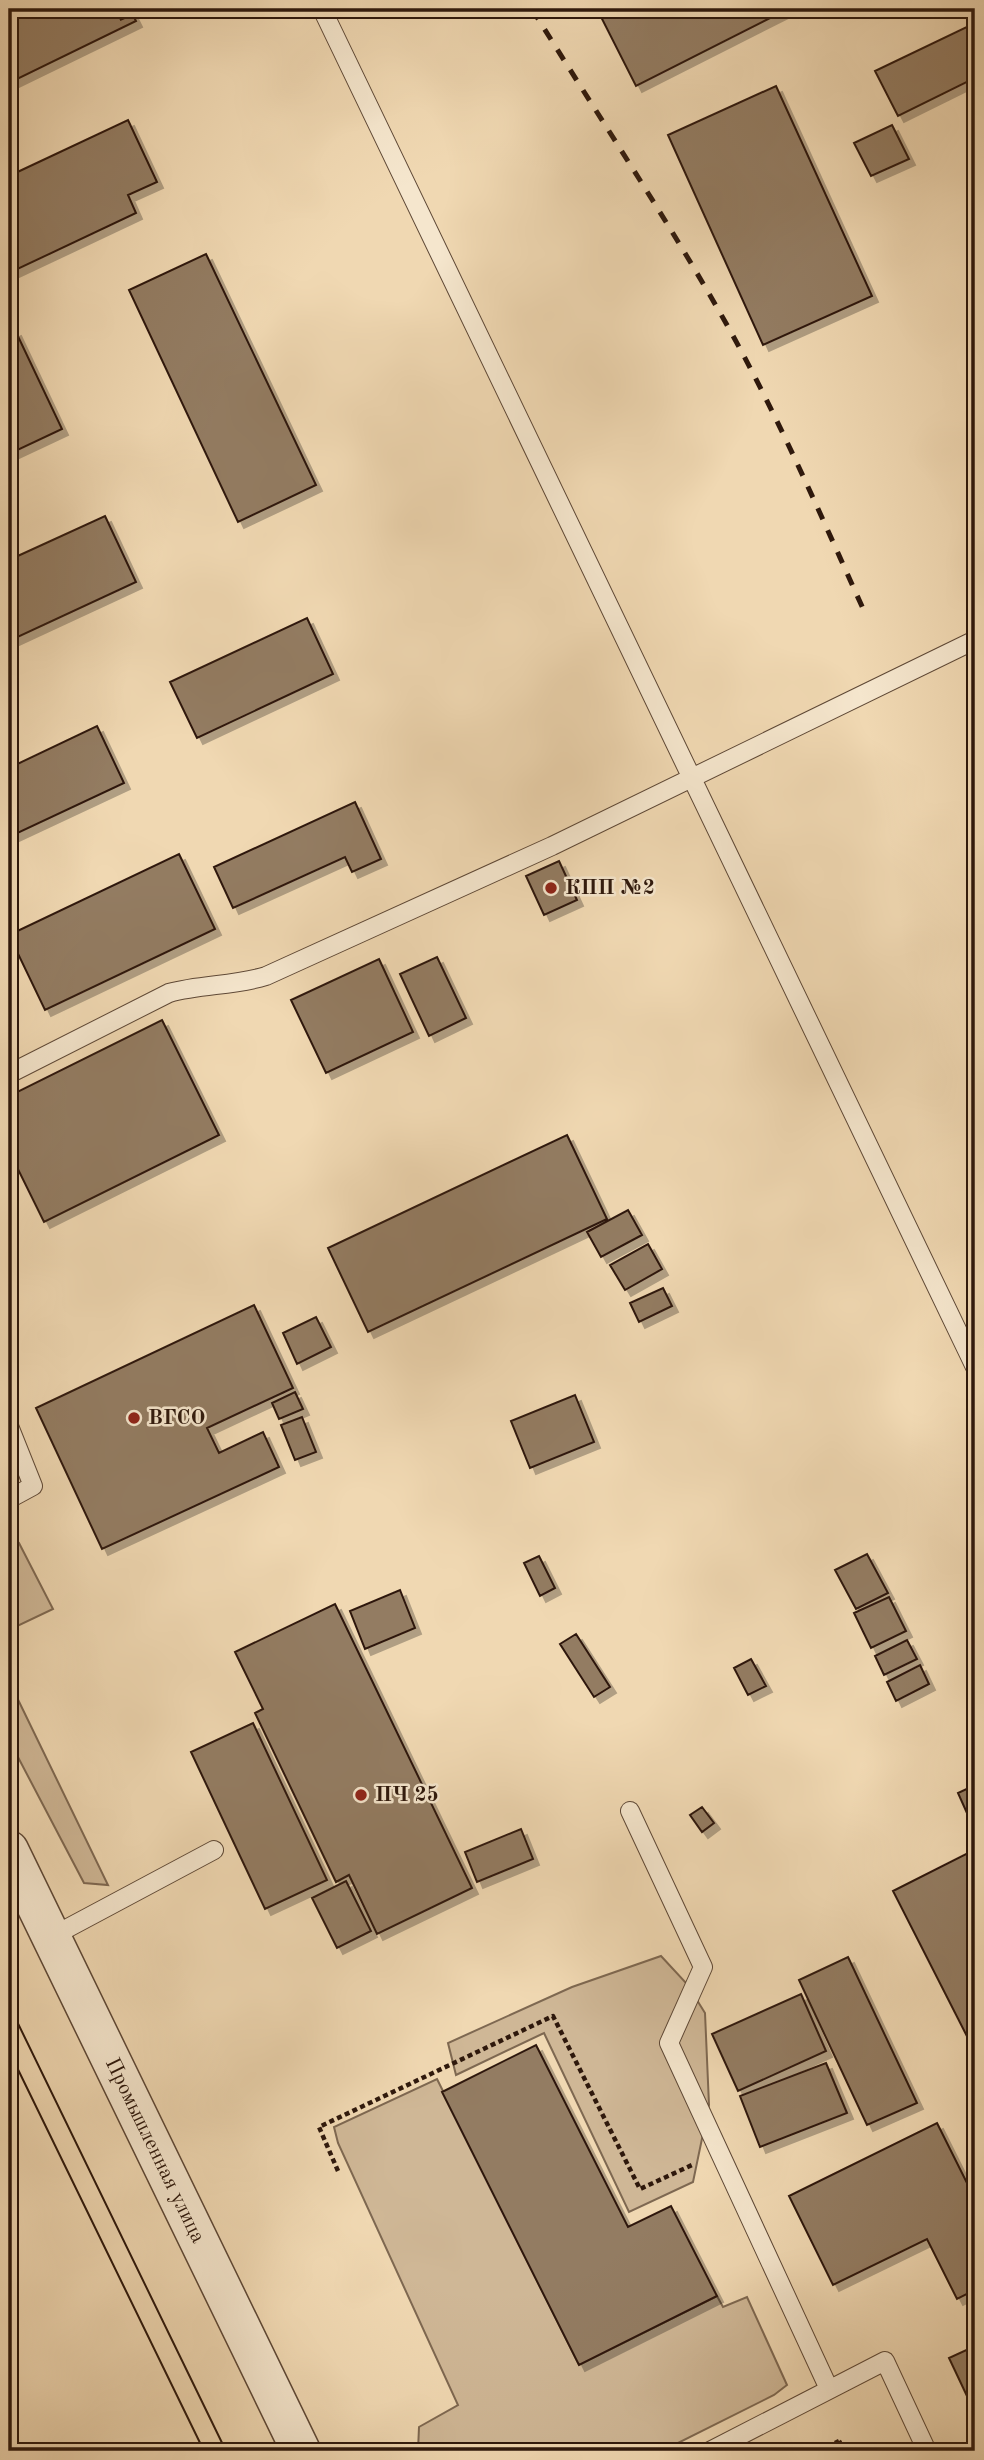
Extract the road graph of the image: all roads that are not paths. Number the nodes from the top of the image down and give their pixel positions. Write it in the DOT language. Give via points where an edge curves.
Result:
graph roads {
  1 [pos="322,9"];
  2 [pos="975,640"];
  3 [pos="692,778"];
  4 [pos="9,1074"];
  5 [pos="975,1367"];
  6 [pos="9,1426"];
  7 [pos="9,1499"];
  8 [pos="630,1811"];
  9 [pos="9,1850"];
  10 [pos="214,1850"];
  11 [pos="51,1937"];
  12 [pos="829,2389"];
  13 [pos="302,2451"];
  14 [pos="710,2451"];
  15 [pos="927,2451"];
  1 -- 3 [label="lane"];
  2 -- 3 [label="lane"];
  3 -- 4 [label="lane" via="266,976 169,993"];
  3 -- 5 [label="lane"];
  6 -- 7 [label="lane" via="33,1486"];
  8 -- 12 [label="lane" via="703,1967 669,2043"];
  9 -- 11 [label="street, Промышленная улица"];
  10 -- 11 [label="lane"];
  11 -- 13 [label="street, Промышленная улица"];
  12 -- 14 [label="lane"];
  12 -- 15 [label="lane" via="885,2361"];
}
